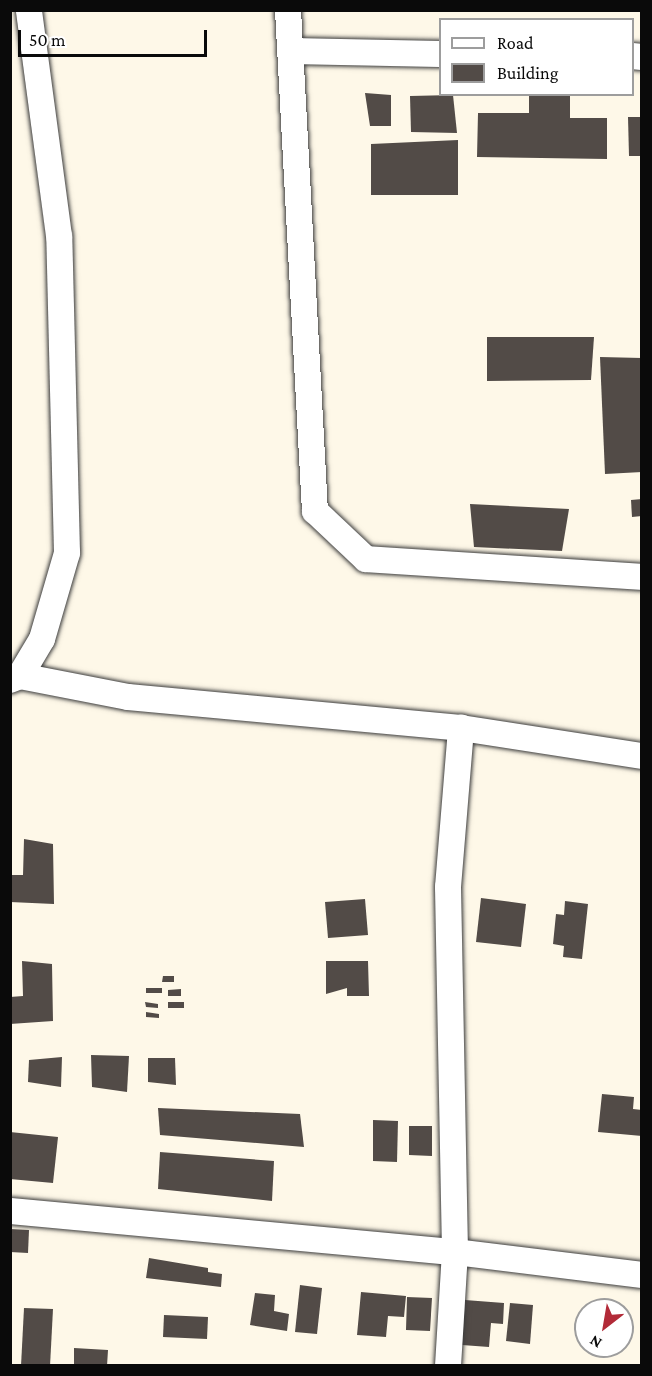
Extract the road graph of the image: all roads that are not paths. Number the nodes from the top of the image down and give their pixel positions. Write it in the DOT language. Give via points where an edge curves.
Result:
graph roads {
  1 [pos="29,10"];
  2 [pos="288,10"];
  3 [pos="291,51"];
  4 [pos="439,54"];
  5 [pos="642,577"];
  6 [pos="15,678"];
  7 [pos="461,728"];
  8 [pos="642,756"];
  9 [pos="10,1211"];
  10 [pos="455,1252"];
  11 [pos="642,1275"];
  12 [pos="448,1365"];
  1 -- 6 [label="street" via="59,236 67,554 42,639"];
  2 -- 3 [label="street"];
  3 -- 4 [label="street"];
  3 -- 5 [label="street" via="315,511 366,560"];
  6 -- 7 [label="street" via="128,697"];
  7 -- 8 [label="street"];
  7 -- 10 [label="street" via="448,887"];
  9 -- 10 [label="street"];
  10 -- 11 [label="street"];
  10 -- 12 [label="street"];
}
